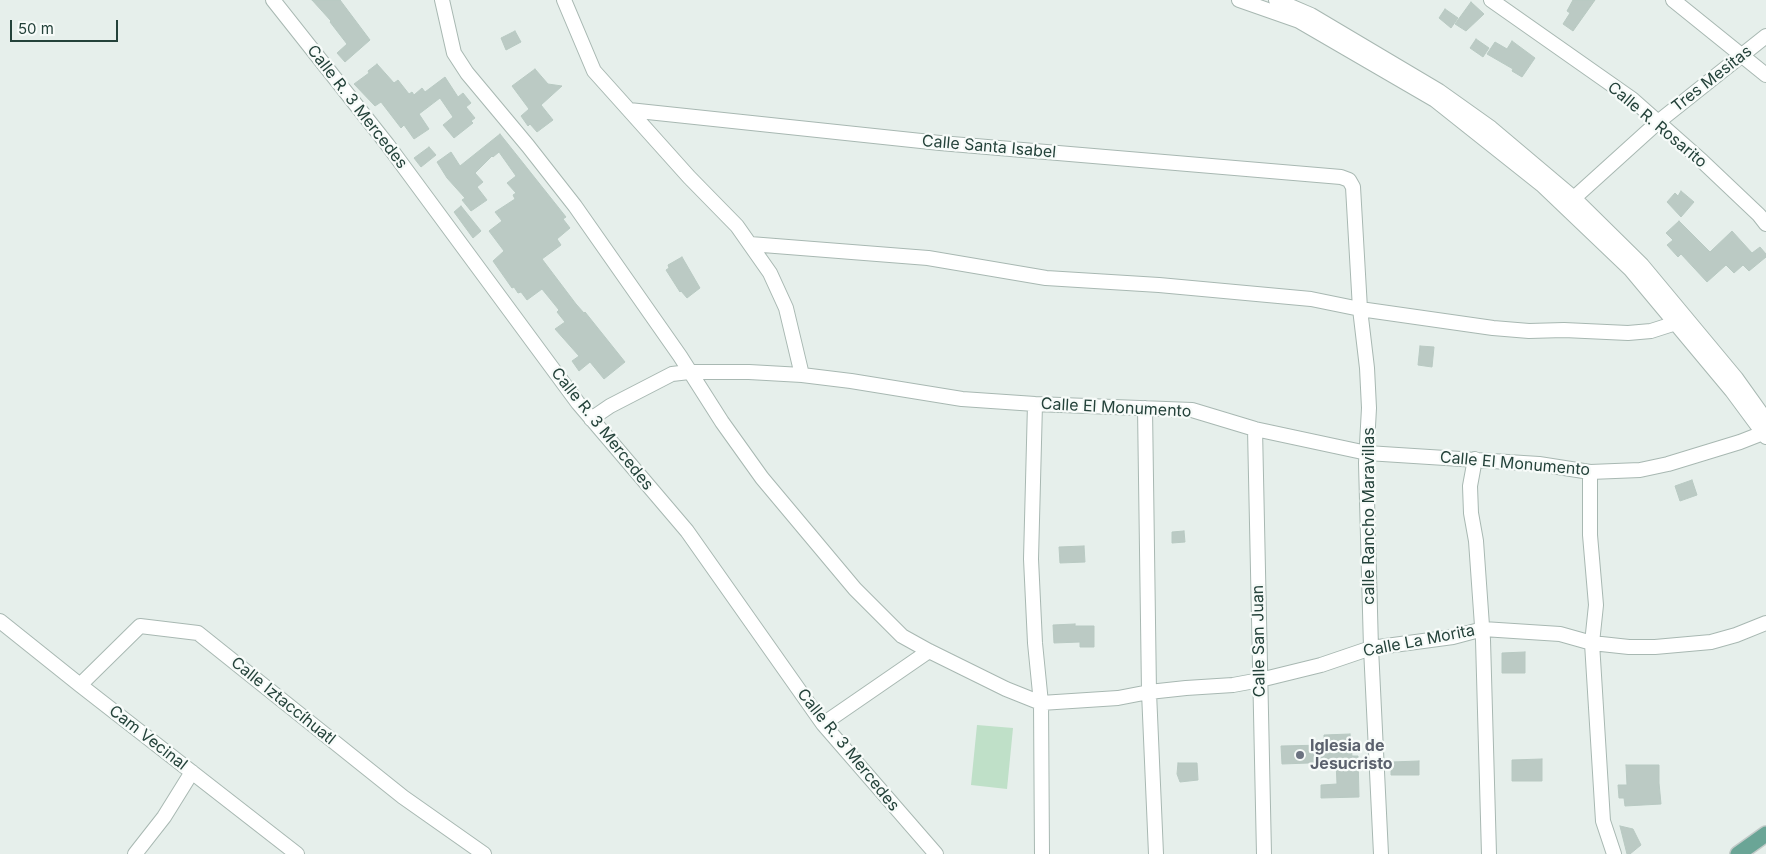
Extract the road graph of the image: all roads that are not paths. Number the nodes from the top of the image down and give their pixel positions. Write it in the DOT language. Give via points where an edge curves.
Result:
graph roads {
  1 [pos="273,0"];
  2 [pos="442,0"];
  3 [pos="564,0"];
  4 [pos="1239,0"];
  5 [pos="1276,0"];
  6 [pos="1491,0"];
  7 [pos="1673,0"];
  8 [pos="1766,36"];
  9 [pos="1742,55"];
  10 [pos="1766,75"];
  11 [pos="629,110"];
  12 [pos="1658,122"];
  13 [pos="1349,180"];
  14 [pos="1574,198"];
  15 [pos="1766,224"];
  16 [pos="750,244"];
  17 [pos="1360,309"];
  18 [pos="1676,322"];
  19 [pos="689,372"];
  20 [pos="802,375"];
  21 [pos="1035,404"];
  22 [pos="1145,408"];
  23 [pos="591,419"];
  24 [pos="1255,429"];
  25 [pos="1765,430"];
  26 [pos="1367,453"];
  27 [pos="1475,459"];
  28 [pos="1590,472"];
  29 [pos="0,621"];
  30 [pos="1766,623"];
  31 [pos="1482,629"];
  32 [pos="1592,643"];
  33 [pos="1371,648"];
  34 [pos="928,651"];
  35 [pos="1260,680"];
  36 [pos="80,686"];
  37 [pos="1149,692"];
  38 [pos="1042,703"];
  39 [pos="823,724"];
  40 [pos="192,772"];
  41 [pos="1766,834"];
  42 [pos="135,854"];
  43 [pos="297,854"];
  44 [pos="484,854"];
  45 [pos="936,854"];
  46 [pos="1042,854"];
  47 [pos="1156,854"];
  48 [pos="1264,854"];
  49 [pos="1381,854"];
  50 [pos="1489,854"];
  51 [pos="1614,854"];
  52 [pos="1738,854"];
  1 -- 23 [label="street, Calle R. 3 Mercedes" via="387,144"];
  2 -- 19 [label="street" via="454,53 466,74 575,206"];
  3 -- 11 [label="street" via="594,71"];
  4 -- 18 [label="street" via="1299,20 1435,100 1542,185 1631,270"];
  5 -- 14 [label="street" via="1310,15 1440,90"];
  6 -- 12 [label="street, Calle R. Rosarito" via="1632,99"];
  7 -- 9 [label="street"];
  8 -- 9 [label="street, Tres Mesitas"];
  9 -- 10 [label="street"];
  9 -- 12 [label="street, Tres Mesitas"];
  11 -- 13 [label="street, Calle Santa Isabel" via="940,143"];
  11 -- 16 [label="street"];
  12 -- 14 [label="street, Tres Mesitas"];
  12 -- 15 [label="street, Calle R. Rosarito"];
  13 -- 17 [label="street, calle Rancho Maravillas" via="1354,187"];
  14 -- 25 [label="street" via="1642,265 1736,378"];
  16 -- 17 [label="street" via="928,258 1046,278 1159,284 1311,299"];
  16 -- 20 [label="street" via="770,273 786,308"];
  17 -- 18 [label="street" via="1529,331 1644,332"];
  17 -- 26 [label="street, calle Rancho Maravillas" via="1369,408"];
  18 -- 25 [label="street"];
  19 -- 20 [label="street, Calle El Monumento"];
  19 -- 23 [label="street, Calle El Monumento" via="672,374"];
  19 -- 34 [label="street" via="762,478 855,589 902,636"];
  20 -- 21 [label="street, Calle El Monumento" via="962,399"];
  21 -- 22 [label="street, Calle El Monumento"];
  21 -- 38 [label="street" via="1031,559"];
  22 -- 24 [label="street, Calle El Monumento" via="1192,410"];
  22 -- 37 [label="street"];
  23 -- 39 [label="street, Calle R. 3 Mercedes" via="687,532"];
  24 -- 26 [label="street, Calle El Monumento"];
  24 -- 35 [label="street, Calle San Juan"];
  25 -- 28 [label="street, Calle El Monumento" via="1726,446 1659,466"];
  26 -- 27 [label="street, Calle El Monumento"];
  26 -- 33 [label="street, calle Rancho Maravillas"];
  27 -- 28 [label="street, Calle El Monumento"];
  27 -- 31 [label="street" via="1470,486 1471,513"];
  28 -- 32 [label="street" via="1590,535 1596,605"];
  29 -- 36 [label="street, Cam Vecinal"];
  30 -- 32 [label="street, Calle La Morita" via="1711,642 1686,645 1629,648"];
  31 -- 32 [label="street, Calle La Morita" via="1560,634"];
  31 -- 33 [label="street, Calle La Morita" via="1453,637"];
  31 -- 50 [label="street"];
  32 -- 51 [label="street" via="1602,821"];
  33 -- 35 [label="street, Calle La Morita" via="1322,665"];
  33 -- 49 [label="street, calle Rancho Maravillas"];
  34 -- 38 [label="street"];
  34 -- 39 [label="street"];
  35 -- 37 [label="street, Calle La Morita"];
  35 -- 48 [label="street, Calle San Juan"];
  36 -- 40 [label="street, Cam Vecinal"];
  36 -- 44 [label="street, Calle Iztaccíhuatl" via="140,626 198,633 403,797"];
  37 -- 38 [label="street, Calle La Morita" via="1118,698"];
  37 -- 47 [label="street"];
  38 -- 46 [label="street"];
  39 -- 45 [label="street, Calle R. 3 Mercedes"];
  40 -- 42 [label="street" via="164,817"];
  40 -- 43 [label="street, Cam Vecinal"];
  41 -- 52 [label="main road"];
}
